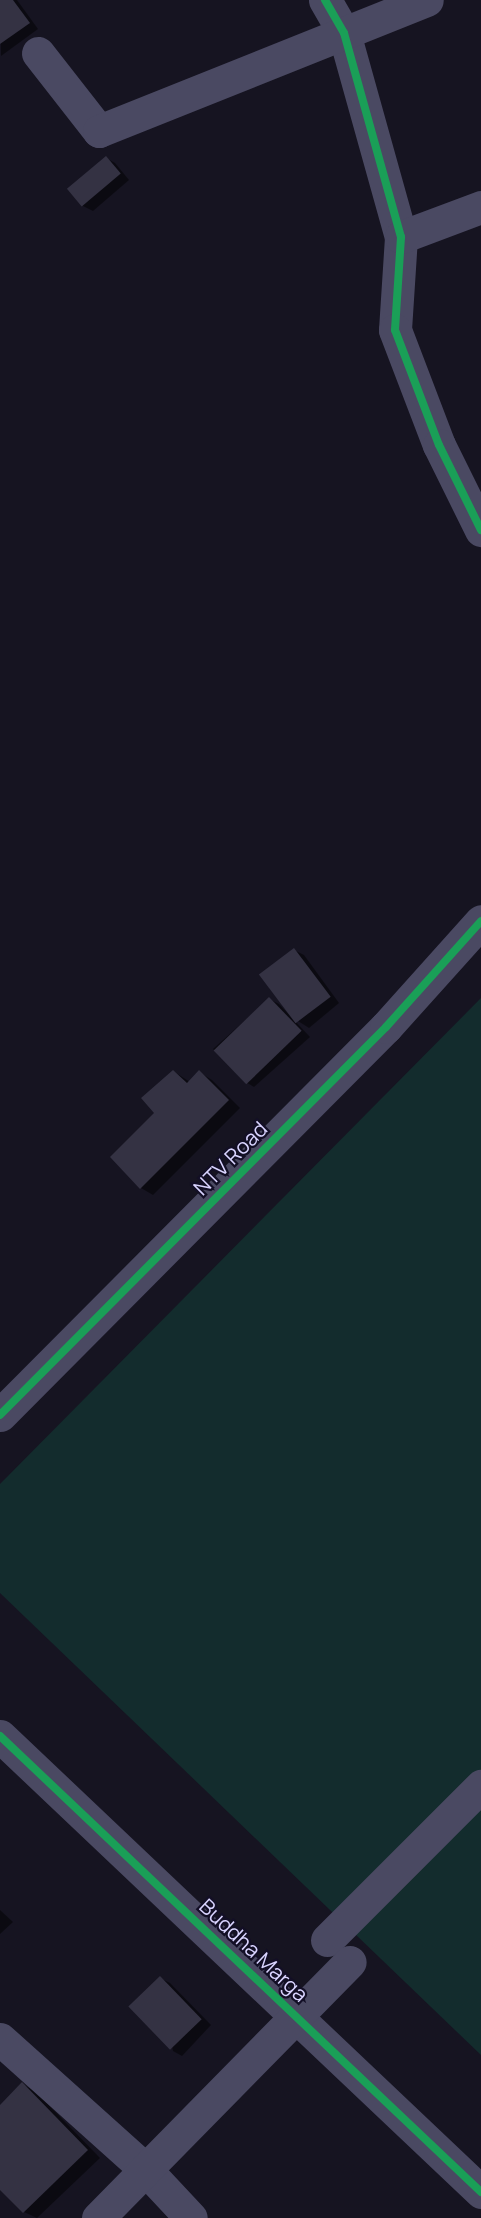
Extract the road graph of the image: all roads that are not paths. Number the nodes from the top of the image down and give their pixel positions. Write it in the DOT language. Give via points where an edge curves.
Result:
graph roads {
  1 [pos="325,0"];
  2 [pos="427,0"];
  3 [pos="344,33"];
  4 [pos="38,54"];
  5 [pos="481,207"];
  6 [pos="401,237"];
  7 [pos="481,530"];
  8 [pos="481,921"];
  9 [pos="0,1415"];
  10 [pos="0,1736"];
  11 [pos="481,1786"];
  12 [pos="327,1940"];
  13 [pos="350,1962"];
  14 [pos="298,2017"];
  15 [pos="0,2039"];
  16 [pos="147,2170"];
  17 [pos="481,2192"];
  18 [pos="98,2218"];
  19 [pos="191,2218"];
  1 -- 3 [label="street"];
  2 -- 3 [label="street"];
  3 -- 4 [label="street" via="99,131"];
  3 -- 6 [label="street"];
  5 -- 6 [label="street"];
  6 -- 7 [label="street" via="395,330 439,445"];
  8 -- 9 [label="street, NTV Road" via="386,1027"];
  10 -- 14 [label="street, Buddha Marga"];
  11 -- 12 [label="street"];
  13 -- 14 [label="street"];
  14 -- 16 [label="street"];
  14 -- 17 [label="street, Buddha Marga"];
  15 -- 16 [label="street"];
  16 -- 18 [label="street"];
  16 -- 19 [label="street"];
}
